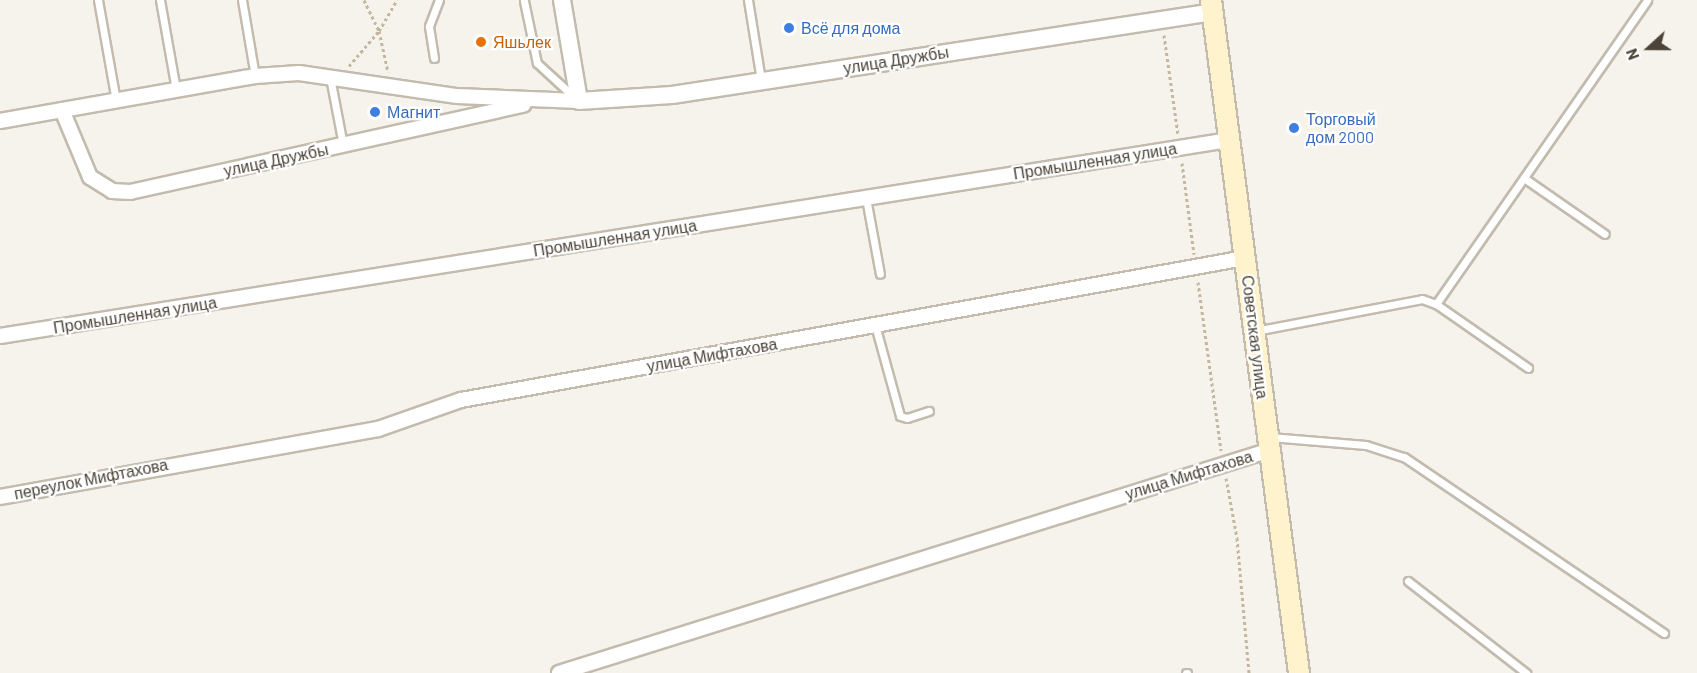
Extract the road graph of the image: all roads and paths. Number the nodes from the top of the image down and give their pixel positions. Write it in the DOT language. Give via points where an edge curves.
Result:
graph roads {
  1 [pos="99,0"];
  2 [pos="160,0"];
  3 [pos="242,0"];
  4 [pos="364,0"];
  5 [pos="398,0"];
  6 [pos="439,0"];
  7 [pos="562,0"];
  8 [pos="748,0"];
  9 [pos="1647,0"];
  10 [pos="524,1"];
  11 [pos="1212,6"];
  12 [pos="1161,18"];
  13 [pos="379,31"];
  14 [pos="434,58"];
  15 [pos="335,75"];
  16 [pos="255,76"];
  17 [pos="761,81"];
  18 [pos="389,86"];
  19 [pos="176,90"];
  20 [pos="116,101"];
  21 [pos="579,101"];
  22 [pos="537,102"];
  23 [pos="62,110"];
  24 [pos="0,121"];
  25 [pos="1229,140"];
  26 [pos="342,145"];
  27 [pos="1179,148"];
  28 [pos="1524,178"];
  29 [pos="866,198"];
  30 [pos="1605,234"];
  31 [pos="1245,258"];
  32 [pos="1196,267"];
  33 [pos="880,274"];
  34 [pos="1436,304"];
  35 [pos="874,325"];
  36 [pos="1254,331"];
  37 [pos="0,336"];
  38 [pos="1528,368"];
  39 [pos="929,411"];
  40 [pos="1269,444"];
  41 [pos="182,462"];
  42 [pos="1224,464"];
  43 [pos="0,497"];
  44 [pos="1408,581"];
  45 [pos="1664,633"];
  46 [pos="559,673"];
  47 [pos="1249,673"];
  48 [pos="1299,673"];
  49 [pos="1526,673"];
  1 -- 20 [label="lane"];
  2 -- 19 [label="lane"];
  3 -- 16 [label="lane"];
  4 -- 13 [label="path"];
  5 -- 13 [label="path"];
  6 -- 14 [label="lane" via="429,26"];
  7 -- 21 [label="street"];
  8 -- 17 [label="lane"];
  9 -- 28 [label="lane"];
  10 -- 21 [label="lane" via="537,63"];
  11 -- 12 [label="street, улица Дружбы"];
  11 -- 25 [label="main road, Советская улица"];
  12 -- 17 [label="street, улица Дружбы"];
  12 -- 27 [label="path"];
  13 -- 15 [label="path"];
  13 -- 18 [label="path"];
  15 -- 16 [label="street, улица Дружбы"];
  15 -- 18 [label="street, улица Дружбы"];
  15 -- 26 [label="lane"];
  16 -- 19 [label="street, улица Дружбы"];
  17 -- 21 [label="street, улица Дружбы" via="662,96"];
  18 -- 22 [label="street, улица Дружбы"];
  19 -- 20 [label="street, улица Дружбы"];
  20 -- 23 [label="street, улица Дружбы"];
  21 -- 22 [label="street, улица Дружбы"];
  22 -- 26 [label="street, улица Дружбы"];
  23 -- 24 [label="street, улица Дружбы"];
  23 -- 26 [label="street, улица Дружбы" via="90,177 112,191 130,192"];
  25 -- 27 [label="street, Промышленная улица"];
  25 -- 31 [label="main road, Советская улица"];
  27 -- 29 [label="street, Промышленная улица"];
  27 -- 32 [label="path"];
  28 -- 30 [label="lane"];
  28 -- 34 [label="lane"];
  29 -- 33 [label="lane"];
  29 -- 37 [label="street, Промышленная улица"];
  31 -- 32 [label="street, улица Мифтахова"];
  31 -- 36 [label="main road, Советская улица"];
  32 -- 35 [label="street, улица Мифтахова"];
  32 -- 42 [label="path"];
  34 -- 36 [label="lane" via="1413,300"];
  34 -- 38 [label="lane"];
  35 -- 39 [label="lane" via="900,416 907,418"];
  35 -- 41 [label="street, улица Мифтахова" via="461,400 378,429"];
  36 -- 40 [label="main road, Советская улица"];
  40 -- 42 [label="street, улица Мифтахова"];
  40 -- 45 [label="lane" via="1366,445 1404,457"];
  40 -- 48 [label="main road, Советская улица"];
  41 -- 43 [label="street, переулок Мифтахова"];
  42 -- 46 [label="street, улица Мифтахова"];
  42 -- 47 [label="path" via="1237,538"];
  44 -- 49 [label="lane"];
}
